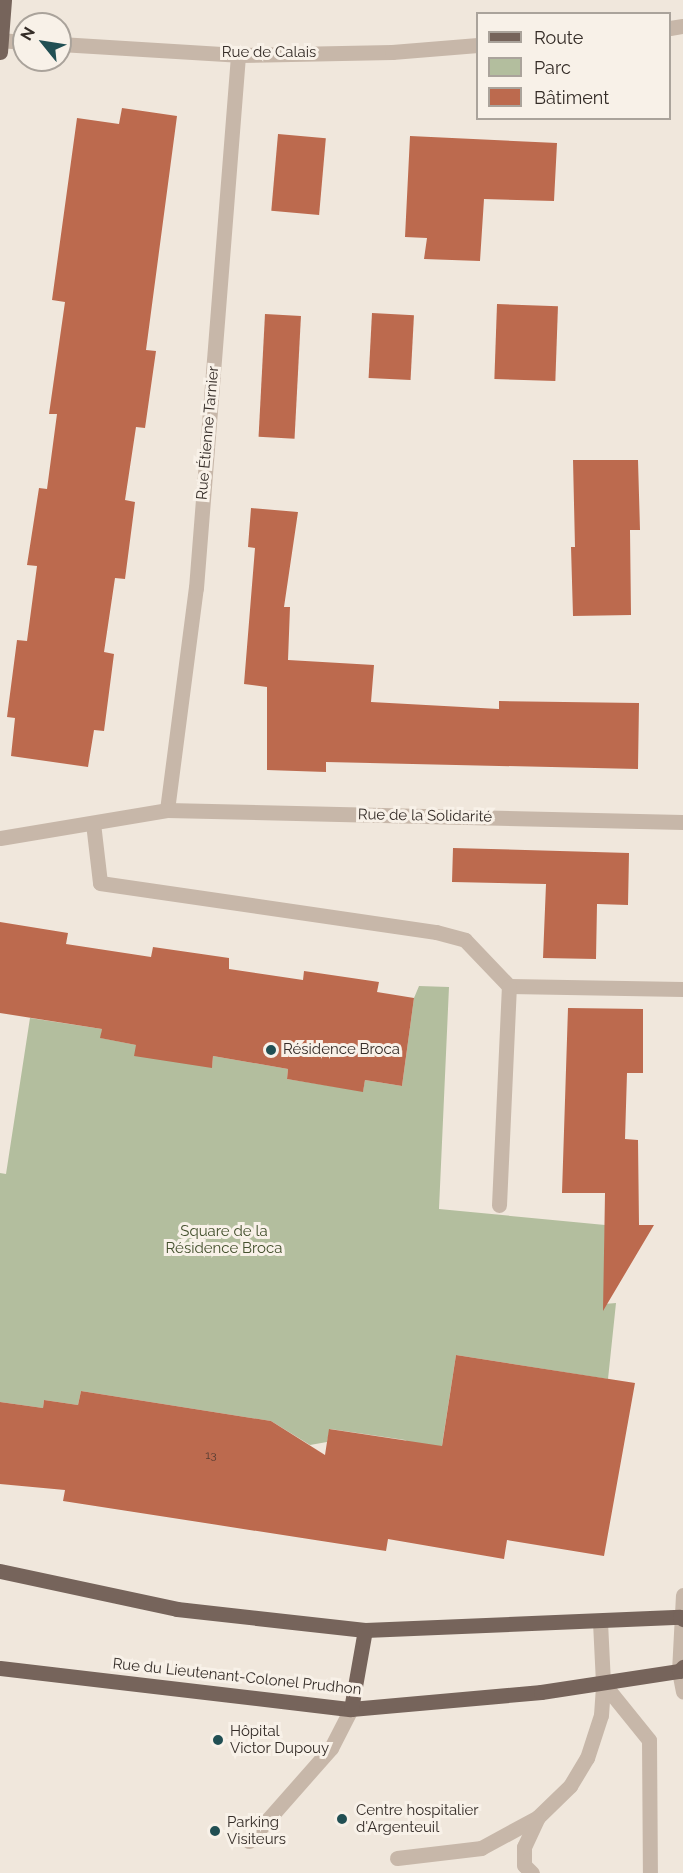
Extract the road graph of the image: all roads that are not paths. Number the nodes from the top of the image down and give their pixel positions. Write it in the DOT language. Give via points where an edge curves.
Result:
graph roads {
  1 [pos="4,0"];
  2 [pos="0,44"];
  3 [pos="72,45"];
  4 [pos="476,45"];
  5 [pos="238,55"];
  6 [pos="167,810"];
  7 [pos="683,822"];
  8 [pos="93,823"];
  9 [pos="0,838"];
  10 [pos="509,986"];
  11 [pos="683,989"];
  12 [pos="499,1205"];
  13 [pos="0,1571"];
  14 [pos="683,1595"];
  15 [pos="681,1618"];
  16 [pos="600,1621"];
  17 [pos="365,1630"];
  18 [pos="0,1668"];
  19 [pos="681,1669"];
  20 [pos="603,1683"];
  21 [pos="683,1692"];
  22 [pos="351,1709"];
  23 [pos="538,1817"];
  24 [pos="249,1840"];
  25 [pos="397,1858"];
  26 [pos="531,1873"];
  27 [pos="650,1873"];
  1 -- 2 [label="main road"];
  3 -- 5 [label="street, Rue de Calais"];
  4 -- 5 [label="street, Rue de Calais" via="392,52"];
  5 -- 6 [label="street, Rue Étienne Tarnier" via="196,588"];
  6 -- 7 [label="street, Rue de la Solidarité"];
  6 -- 8 [label="street, Rue de la Solidarité"];
  8 -- 9 [label="street, Rue de la Solidarité"];
  8 -- 10 [label="street" via="100,883 436,932 465,940"];
  10 -- 11 [label="street"];
  10 -- 12 [label="street"];
  13 -- 17 [label="main road" via="177,1609"];
  14 -- 15 [label="street"];
  15 -- 16 [label="main road"];
  15 -- 19 [label="street"];
  16 -- 17 [label="main road"];
  16 -- 20 [label="street"];
  17 -- 22 [label="main road"];
  18 -- 22 [label="main road, Rue du Lieutenant-Colonel Prudhon"];
  19 -- 20 [label="main road, Rue du Lieutenant-Colonel Prudhon"];
  19 -- 21 [label="street"];
  20 -- 22 [label="main road, Rue du Lieutenant-Colonel Prudhon"];
  20 -- 23 [label="street" via="601,1715 587,1758 570,1786"];
  20 -- 27 [label="street" via="649,1740"];
  22 -- 24 [label="street" via="331,1748"];
  23 -- 25 [label="street" via="481,1848"];
  23 -- 26 [label="street" via="524,1847 524,1865"];
}
